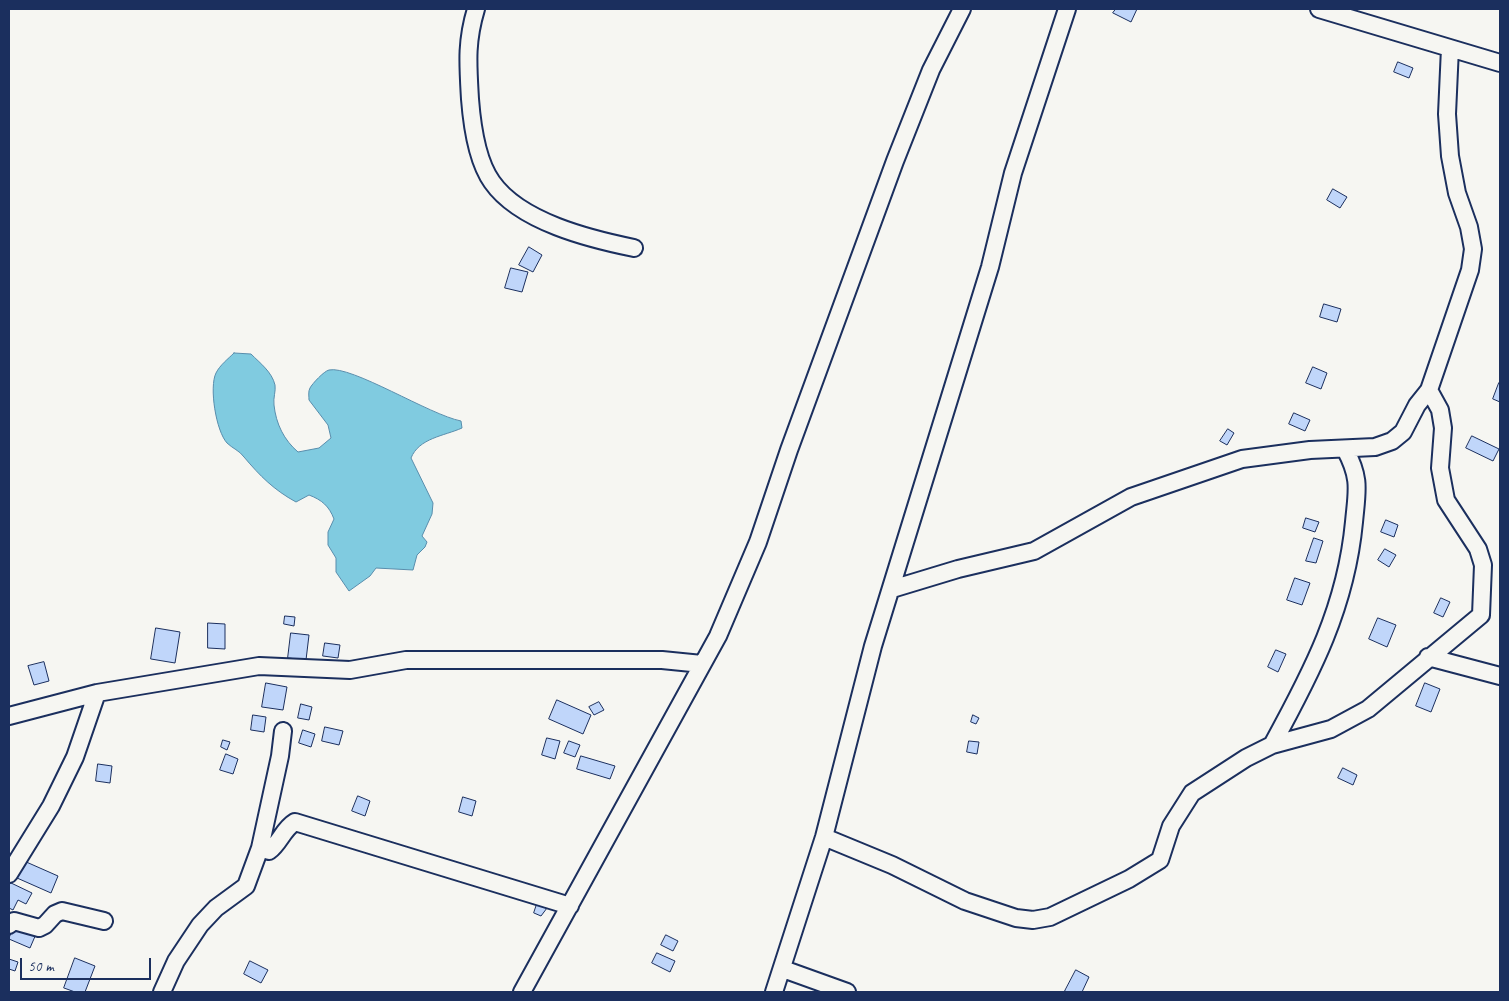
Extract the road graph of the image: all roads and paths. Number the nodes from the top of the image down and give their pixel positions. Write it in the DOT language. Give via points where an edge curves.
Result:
graph roads {
  1 [pos="476,9"];
  2 [pos="962,9"];
  3 [pos="1067,9"];
  4 [pos="1319,9"];
  5 [pos="1450,48"];
  6 [pos="1500,62"];
  7 [pos="634,248"];
  8 [pos="1430,390"];
  9 [pos="1345,449"];
  10 [pos="892,589"];
  11 [pos="1428,657"];
  12 [pos="702,664"];
  13 [pos="1500,676"];
  14 [pos="97,693"];
  15 [pos="9,716"];
  16 [pos="283,731"];
  17 [pos="1272,745"];
  18 [pos="824,837"];
  19 [pos="260,848"];
  20 [pos="9,874"];
  21 [pos="570,906"];
  22 [pos="104,921"];
  23 [pos="9,925"];
  24 [pos="783,969"];
  25 [pos="162,992"];
  26 [pos="522,992"];
  27 [pos="774,992"];
  28 [pos="847,992"];
  1 -- 7 [label="street" via="467,43 471,106 481,156 493,183 518,206 542,220"];
  2 -- 12 [label="street" via="931,70 895,161 758,542 718,636"];
  3 -- 10 [label="street" via="1013,173 990,267"];
  4 -- 5 [label="street"];
  5 -- 6 [label="street"];
  5 -- 8 [label="street" via="1447,114 1450,156 1472,249 1470,270"];
  8 -- 9 [label="street" via="1403,432 1392,441"];
  8 -- 11 [label="street" via="1440,410 1443,428 1440,468 1446,500 1478,549 1483,565 1483,600 1481,615"];
  9 -- 10 [label="street" via="1262,456 1227,464 1131,497 1034,551"];
  9 -- 17 [label="street" via="1358,488 1352,548 1344,582 1316,664"];
  10 -- 18 [label="street" via="873,646"];
  11 -- 13 [label="street"];
  11 -- 17 [label="street" via="1368,709 1331,729"];
  12 -- 14 [label="street" via="662,660 406,660 350,670 259,666"];
  12 -- 21 [label="street"];
  14 -- 15 [label="street"];
  14 -- 20 [label="street" via="75,757 51,806"];
  16 -- 19 [label="street"];
  17 -- 18 [label="street" via="1192,794 1171,826 1160,860 1129,879 1050,917 1033,920 982,908"];
  18 -- 24 [label="street"];
  19 -- 21 [label="street" via="269,850 275,846 288,826 295,822"];
  19 -- 25 [label="street" via="246,886 216,908 200,925 176,961"];
  21 -- 26 [label="street"];
  22 -- 23 [label="street" via="62,911 39,928 14,921"];
  24 -- 27 [label="street"];
  24 -- 28 [label="street"];
}
